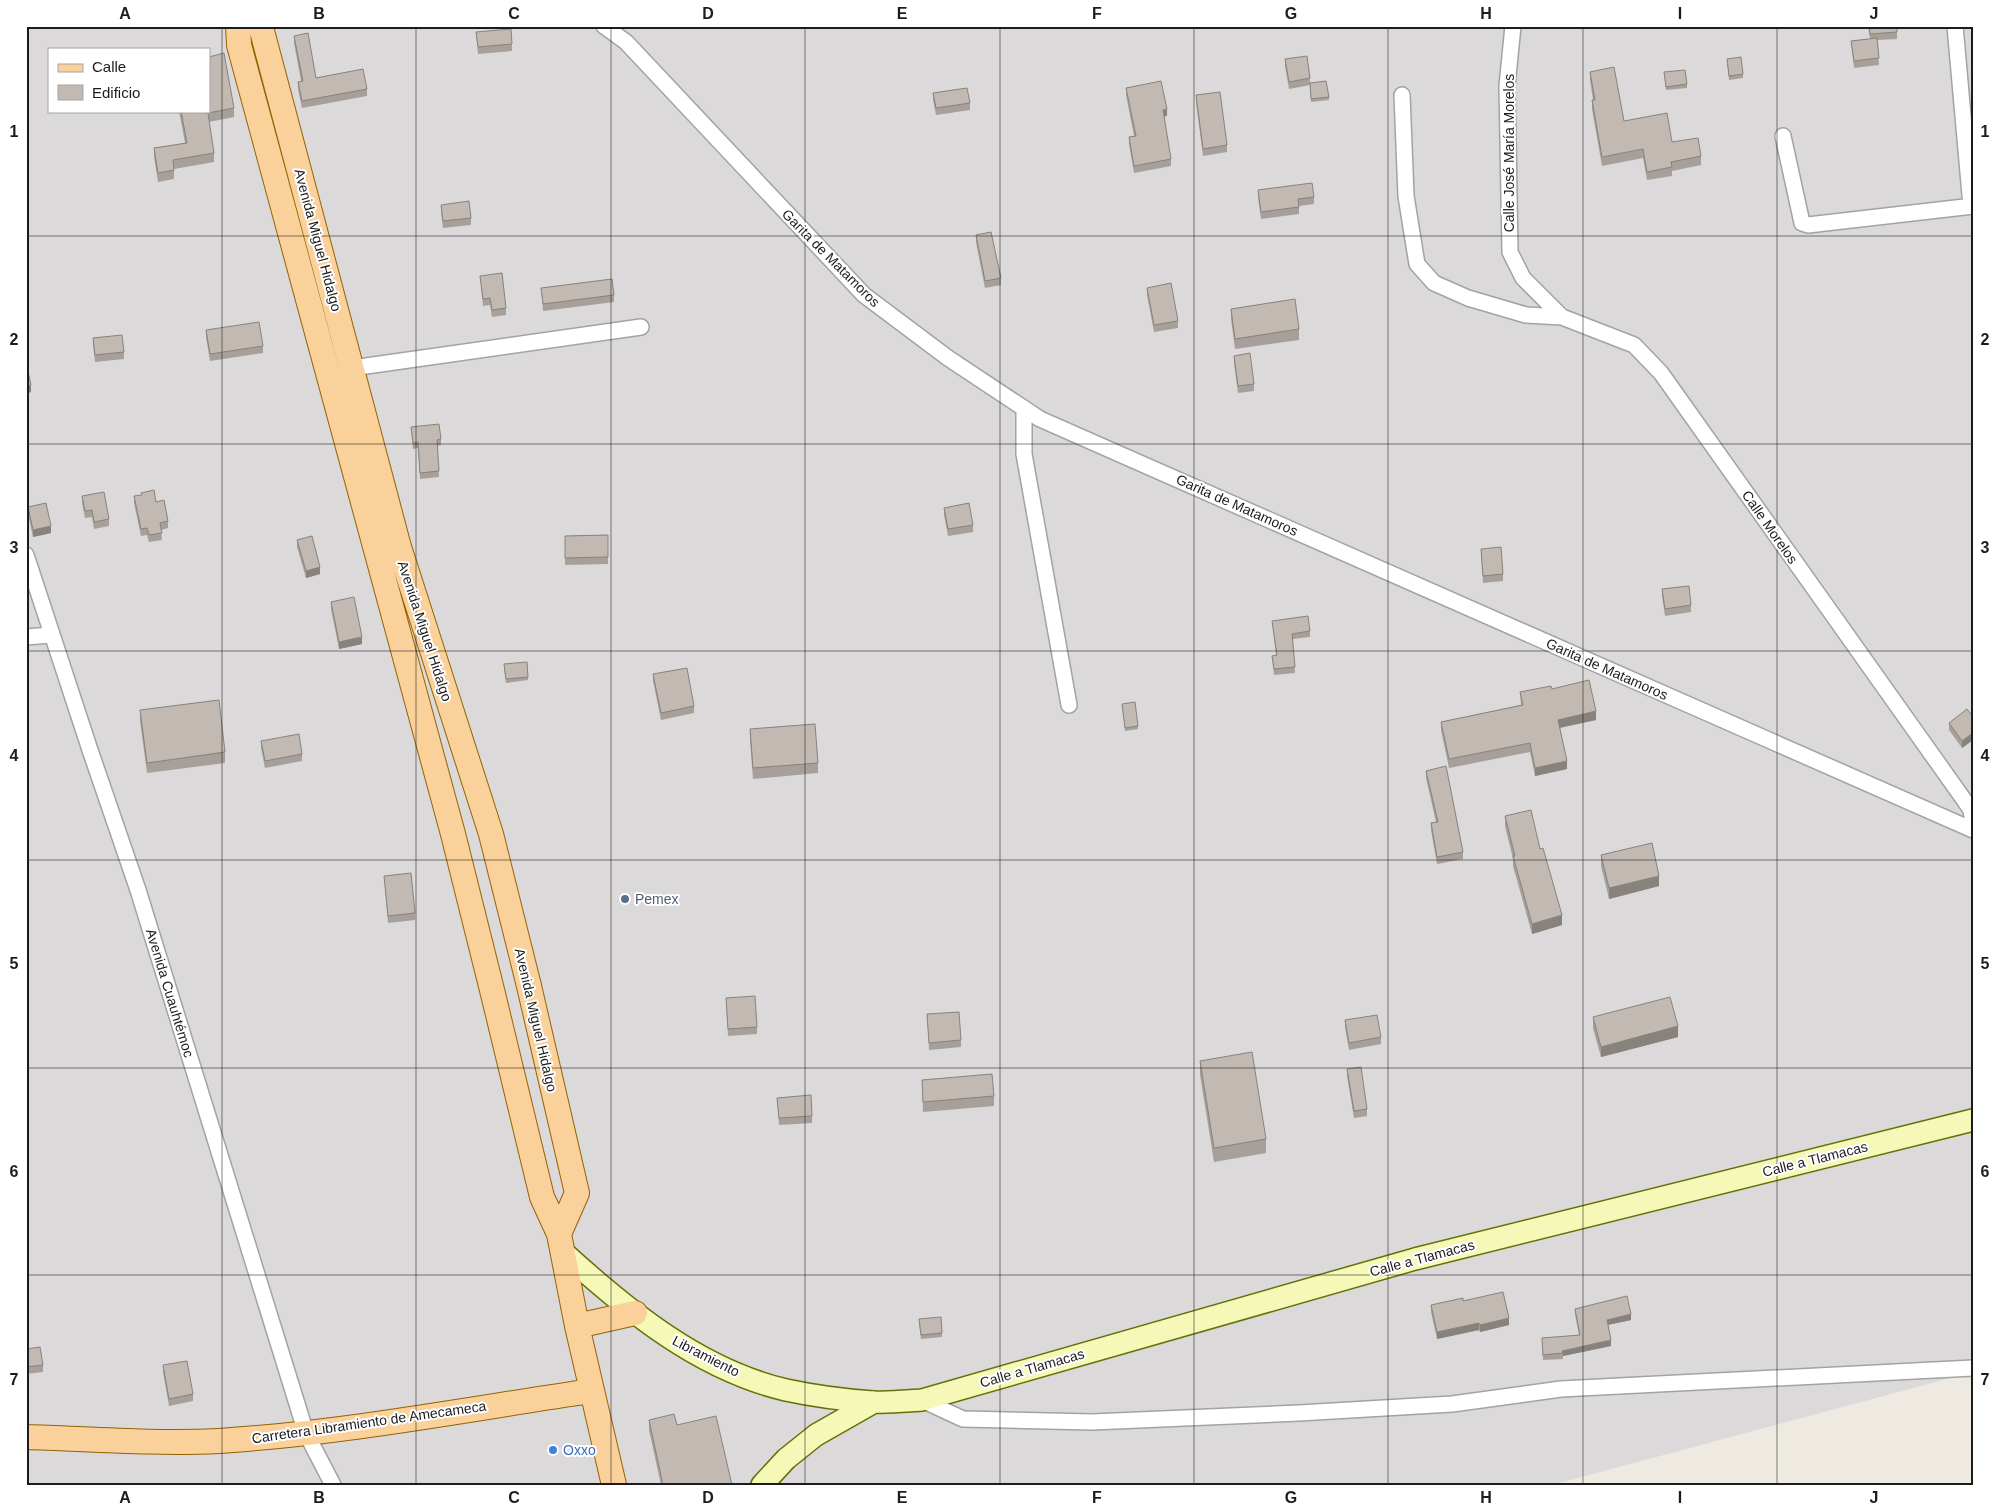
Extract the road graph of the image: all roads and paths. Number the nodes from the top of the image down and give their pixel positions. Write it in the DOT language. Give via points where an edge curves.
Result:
graph roads {
  1 [pos="238,26"];
  2 [pos="259,26"];
  3 [pos="604,26"];
  4 [pos="1513,26"];
  5 [pos="1955,26"];
  6 [pos="1402,95"];
  7 [pos="1783,136"];
  8 [pos="1972,206"];
  9 [pos="1523,278"];
  10 [pos="338,317"];
  11 [pos="1562,317"];
  12 [pos="314,324"];
  13 [pos="641,328"];
  14 [pos="352,368"];
  15 [pos="1024,408"];
  16 [pos="388,551"];
  17 [pos="26,554"];
  18 [pos="51,635"];
  19 [pos="26,637"];
  20 [pos="1069,705"];
  21 [pos="1972,814"];
  22 [pos="1973,830"];
  23 [pos="1973,1120"];
  24 [pos="562,1243"];
  25 [pos="635,1312"];
  26 [pos="577,1326"];
  27 [pos="1973,1368"];
  28 [pos="591,1391"];
  29 [pos="922,1400"];
  30 [pos="874,1402"];
  31 [pos="306,1433"];
  32 [pos="26,1437"];
  33 [pos="333,1485"];
  34 [pos="614,1485"];
  35 [pos="762,1485"];
  1 -- 12 [label="main road, Avenida Miguel Hidalgo" via="239,45"];
  2 -- 10 [label="main road, Avenida Miguel Hidalgo"];
  3 -- 15 [label="street, Garita de Matamoros" via="626,42 864,295 948,358"];
  4 -- 9 [label="street, Calle José María Morelos" via="1507,86 1510,252"];
  5 -- 8 [label="street"];
  6 -- 11 [label="street" via="1406,196 1416,264 1434,283 1468,298 1526,315"];
  7 -- 8 [label="street" via="1802,223 1808,225"];
  9 -- 11 [label="street, Calle Morelos"];
  10 -- 12 [label="main road"];
  10 -- 14 [label="main road, Avenida Miguel Hidalgo"];
  11 -- 21 [label="street, Calle Morelos" via="1634,344 1661,373"];
  12 -- 16 [label="main road, Avenida Miguel Hidalgo"];
  13 -- 14 [label="street"];
  14 -- 16 [label="main road, Avenida Miguel Hidalgo"];
  15 -- 20 [label="street" via="1024,454"];
  15 -- 22 [label="street, Garita de Matamoros" via="1040,419"];
  16 -- 24 [label="main road, Avenida Miguel Hidalgo" via="542,1197"];
  16 -- 24 [label="main road, Avenida Miguel Hidalgo" via="491,834 577,1193"];
  17 -- 18 [label="street, Avenida Cuauhtémoc"];
  18 -- 19 [label="street"];
  18 -- 31 [label="street, Avenida Cuauhtémoc" via="138,890"];
  23 -- 29 [label="main road, Calle a Tlamacas" via="1415,1259"];
  24 -- 25 [label="main road, Libramiento" via="600,1285"];
  24 -- 26 [label="main road, Avenida Miguel Hidalgo"];
  25 -- 26 [label="main road"];
  25 -- 30 [label="main road, Libramiento" via="701,1356 751,1379 794,1392"];
  26 -- 28 [label="main road, Avenida Miguel Hidalgo"];
  27 -- 29 [label="street" via="1561,1389 1443,1404 1092,1422 963,1419"];
  28 -- 31 [label="main road, Carretera Libramiento de Amecameca"];
  28 -- 34 [label="main road, Avenida Miguel Hidalgo"];
  29 -- 30 [label="main road, Calle a Tlamacas"];
  30 -- 35 [label="main road" via="816,1436 786,1459"];
  31 -- 32 [label="main road, Carretera Libramiento de Amecameca" via="218,1441"];
  31 -- 33 [label="street, Avenida Cuauhtémoc"];
}
